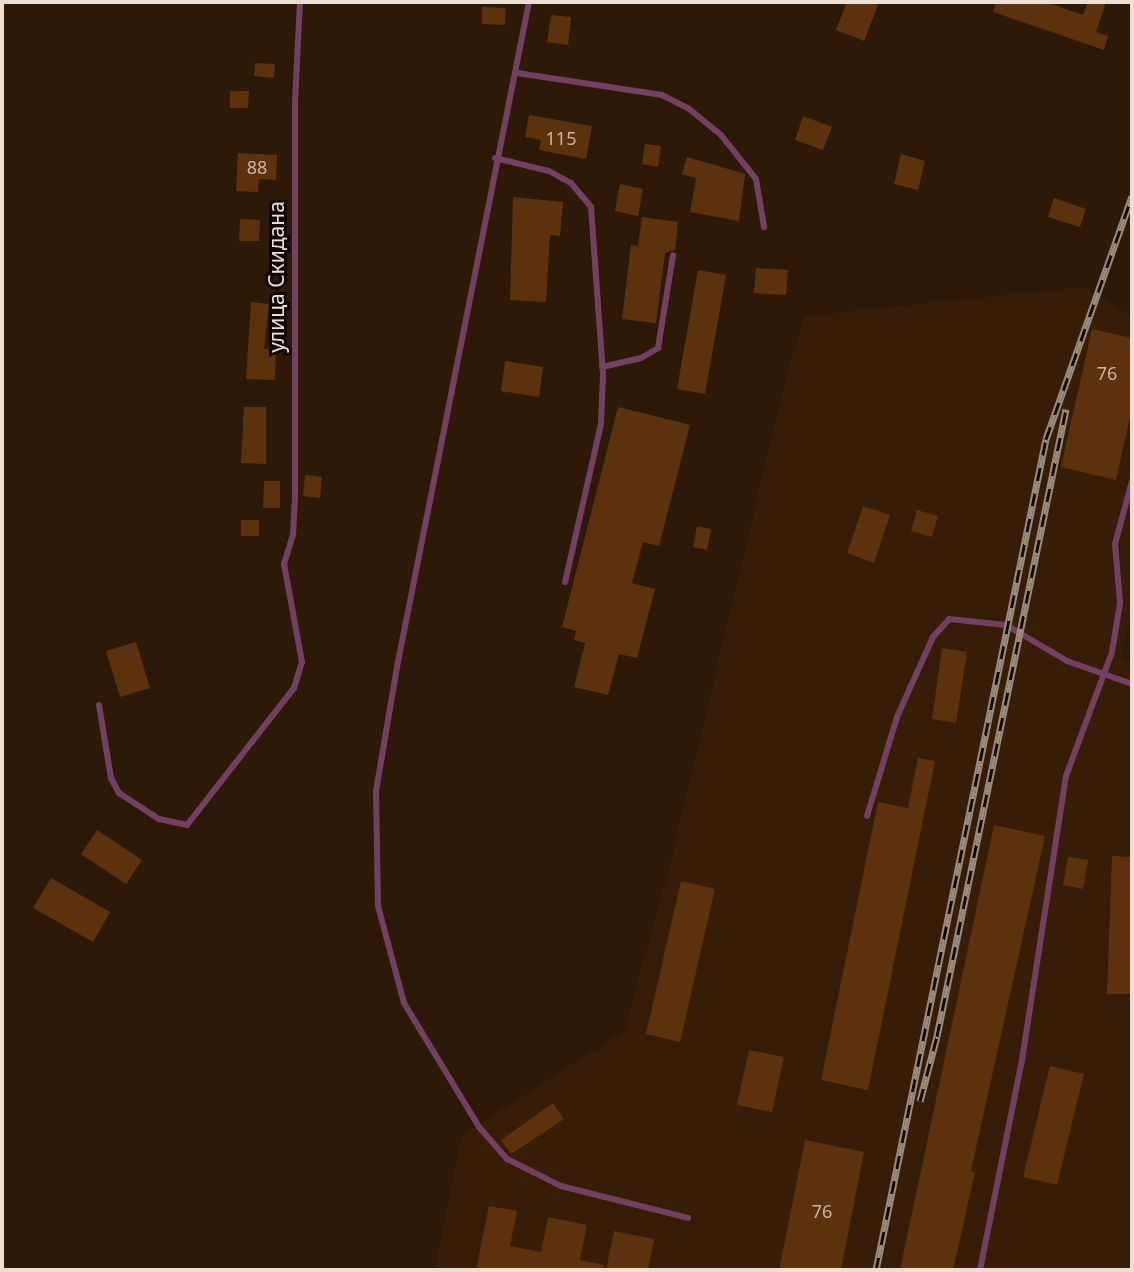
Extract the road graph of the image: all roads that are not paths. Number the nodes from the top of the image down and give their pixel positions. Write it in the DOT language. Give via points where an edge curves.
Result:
graph roads {
  1 [pos="300,2"];
  2 [pos="529,2"];
  3 [pos="517,73"];
  4 [pos="495,158"];
  5 [pos="764,227"];
  6 [pos="673,255"];
  7 [pos="602,367"];
  8 [pos="1132,481"];
  9 [pos="565,582"];
  10 [pos="1100,674"];
  11 [pos="1132,684"];
  12 [pos="99,705"];
  13 [pos="867,816"];
  14 [pos="688,1218"];
  15 [pos="979,1270"];
  1 -- 12 [label="lane, улица Скидана" via="295,130 295,496 284,564 302,662 294,688 195,820 176,826 119,793 111,778"];
  2 -- 3 [label="lane"];
  3 -- 4 [label="lane"];
  3 -- 5 [label="lane" via="640,91 688,108 721,135 756,178"];
  4 -- 7 [label="lane" via="549,171 571,183 592,207"];
  4 -- 14 [label="lane" via="378,779 378,906 404,1003 479,1127 507,1159 561,1186"];
  6 -- 7 [label="lane" via="658,348 641,358"];
  7 -- 9 [label="lane" via="601,424"];
  8 -- 10 [label="lane" via="1115,544 1120,603 1112,652"];
  10 -- 11 [label="lane"];
  10 -- 13 [label="lane" via="1067,661 1006,625 949,620 933,637 897,716"];
  10 -- 15 [label="lane" via="1066,776 1022,1060"];
}
